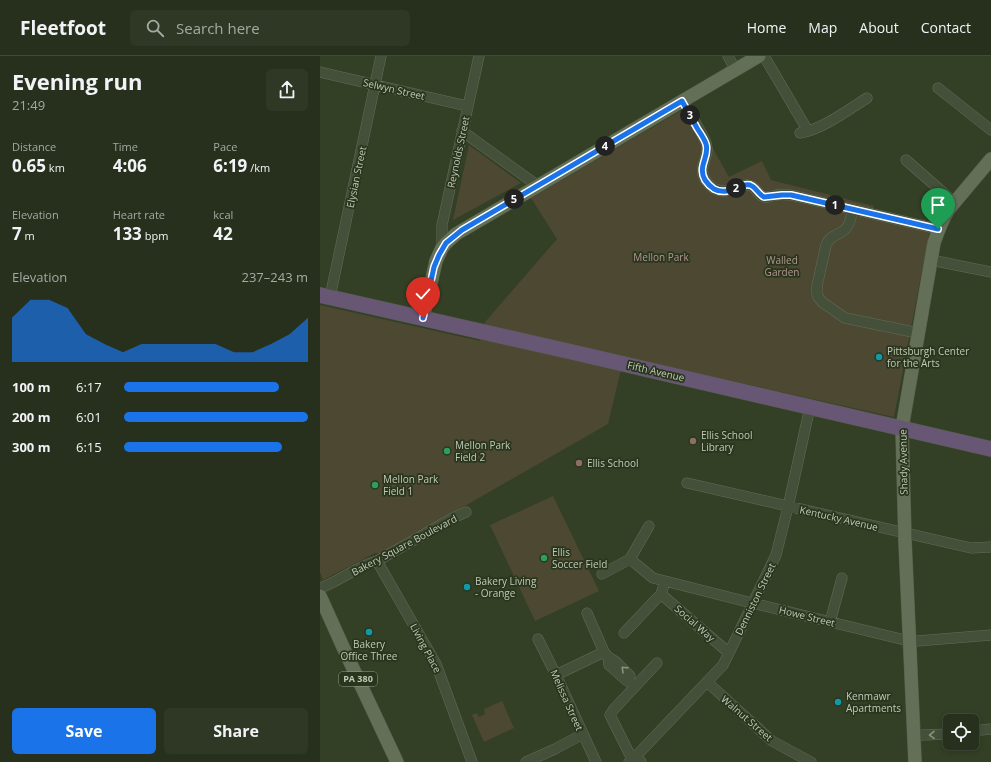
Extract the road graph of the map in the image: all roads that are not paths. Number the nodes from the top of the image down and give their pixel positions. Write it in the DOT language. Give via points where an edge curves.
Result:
graph roads {
  1 [pos="381,56"];
  2 [pos="479,56"];
  3 [pos="728,56"];
  4 [pos="759,56"];
  5 [pos="764,56"];
  6 [pos="735,69"];
  7 [pos="320,72"];
  8 [pos="375,85"];
  9 [pos="938,88"];
  10 [pos="867,98"];
  11 [pos="682,101"];
  12 [pos="467,106"];
  13 [pos="991,130"];
  14 [pos="462,131"];
  15 [pos="991,159"];
  16 [pos="906,160"];
  17 [pos="538,186"];
  18 [pos="954,203"];
  19 [pos="853,209"];
  20 [pos="938,229"];
  21 [pos="442,248"];
  22 [pos="931,260"];
  23 [pos="991,272"];
  24 [pos="325,296"];
  25 [pos="423,318"];
  26 [pos="918,333"];
  27 [pos="810,406"];
  28 [pos="902,428"];
  29 [pos="991,449"];
  30 [pos="687,483"];
  31 [pos="788,507"];
  32 [pos="466,512"];
  33 [pos="649,526"];
  34 [pos="905,533"];
  35 [pos="991,547"];
  36 [pos="630,559"];
  37 [pos="377,561"];
  38 [pos="602,574"];
  39 [pos="842,578"];
  40 [pos="665,581"];
  41 [pos="320,588"];
  42 [pos="661,594"];
  43 [pos="320,596"];
  44 [pos="753,604"];
  45 [pos="587,613"];
  46 [pos="830,622"];
  47 [pos="624,633"];
  48 [pos="991,635"];
  49 [pos="538,638"];
  50 [pos="909,641"];
  51 [pos="729,653"];
  52 [pos="657,664"];
  53 [pos="556,675"];
  54 [pos="707,682"];
  55 [pos="991,729"];
  56 [pos="979,730"];
  57 [pos="583,734"];
  58 [pos="943,734"];
  59 [pos="914,737"];
  60 [pos="635,760"];
  61 [pos="397,762"];
  62 [pos="472,762"];
  63 [pos="526,762"];
  64 [pos="596,762"];
  65 [pos="811,762"];
  66 [pos="915,762"];
  1 -- 8 [label="street, Elysian Street"];
  2 -- 12 [label="street, Reynolds Street"];
  3 -- 6 [label="street"];
  4 -- 6 [label="main road"];
  5 -- 10 [label="street" via="804,132 820,126"];
  6 -- 11 [label="main road"];
  7 -- 8 [label="street, Selwyn Street"];
  8 -- 12 [label="street, Selwyn Street"];
  8 -- 24 [label="street, Elysian Street"];
  9 -- 13 [label="street"];
  11 -- 17 [label="main road"];
  11 -- 19 [label="street" via="706,144 703,174 708,184 715,189 726,191 748,185 764,197 791,195"];
  12 -- 14 [label="street, Reynolds Street"];
  14 -- 17 [label="street"];
  14 -- 21 [label="street, Reynolds Street" via="442,226"];
  15 -- 18 [label="main road, Shady Avenue"];
  16 -- 18 [label="street"];
  17 -- 21 [label="main road" via="462,230"];
  18 -- 20 [label="main road, Shady Avenue"];
  19 -- 20 [label="street"];
  19 -- 26 [label="street" via="846,229 831,237 826,245 817,286 819,300 845,318"];
  20 -- 22 [label="main road, Shady Avenue"];
  21 -- 25 [label="main road" via="434,267"];
  22 -- 23 [label="street"];
  22 -- 26 [label="main road, Shady Avenue"];
  24 -- 25 [label="highway, Fifth Avenue"];
  25 -- 27 [label="highway, Fifth Avenue"];
  26 -- 28 [label="main road, Shady Avenue"];
  27 -- 28 [label="highway, Fifth Avenue"];
  27 -- 31 [label="street, Denniston Street"];
  28 -- 29 [label="highway, Fifth Avenue"];
  28 -- 34 [label="main road, Shady Avenue"];
  30 -- 31 [label="street, Kentucky Avenue"];
  31 -- 34 [label="street, Kentucky Avenue"];
  31 -- 44 [label="street, Denniston Street" via="776,556"];
  32 -- 37 [label="street, Bakery Square Boulevard"];
  33 -- 36 [label="street"];
  34 -- 35 [label="street, Kentucky Avenue" via="971,548"];
  34 -- 50 [label="main road, Shady Avenue"];
  36 -- 38 [label="street"];
  36 -- 40 [label="street, Howe Street" via="653,578"];
  37 -- 41 [label="street, Bakery Square Boulevard"];
  37 -- 62 [label="street, Living Place" via="436,664"];
  39 -- 46 [label="street"];
  40 -- 42 [label="street"];
  40 -- 44 [label="street, Howe Street"];
  42 -- 47 [label="street"];
  42 -- 51 [label="street, Social Way"];
  43 -- 61 [label="main road, PA 380"];
  44 -- 46 [label="street, Howe Street"];
  44 -- 51 [label="street, Denniston Street"];
  45 -- 53 [label="street" via="606,655"];
  46 -- 50 [label="street, Howe Street"];
  48 -- 50 [label="street, Howe Street"];
  49 -- 53 [label="street, Melissa Street"];
  50 -- 59 [label="main road, Shady Avenue"];
  51 -- 54 [label="street, Denniston Street" via="723,665"];
  52 -- 60 [label="street" via="610,715"];
  53 -- 57 [label="street, Melissa Street"];
  54 -- 60 [label="street, Denniston Street"];
  54 -- 65 [label="street, Walnut Street" via="772,741"];
  55 -- 56 [label="street"];
  57 -- 63 [label="street"];
  57 -- 64 [label="street, Melissa Street"];
  58 -- 59 [label="street, one-way"];
  59 -- 66 [label="main road, Shady Avenue"];
}
